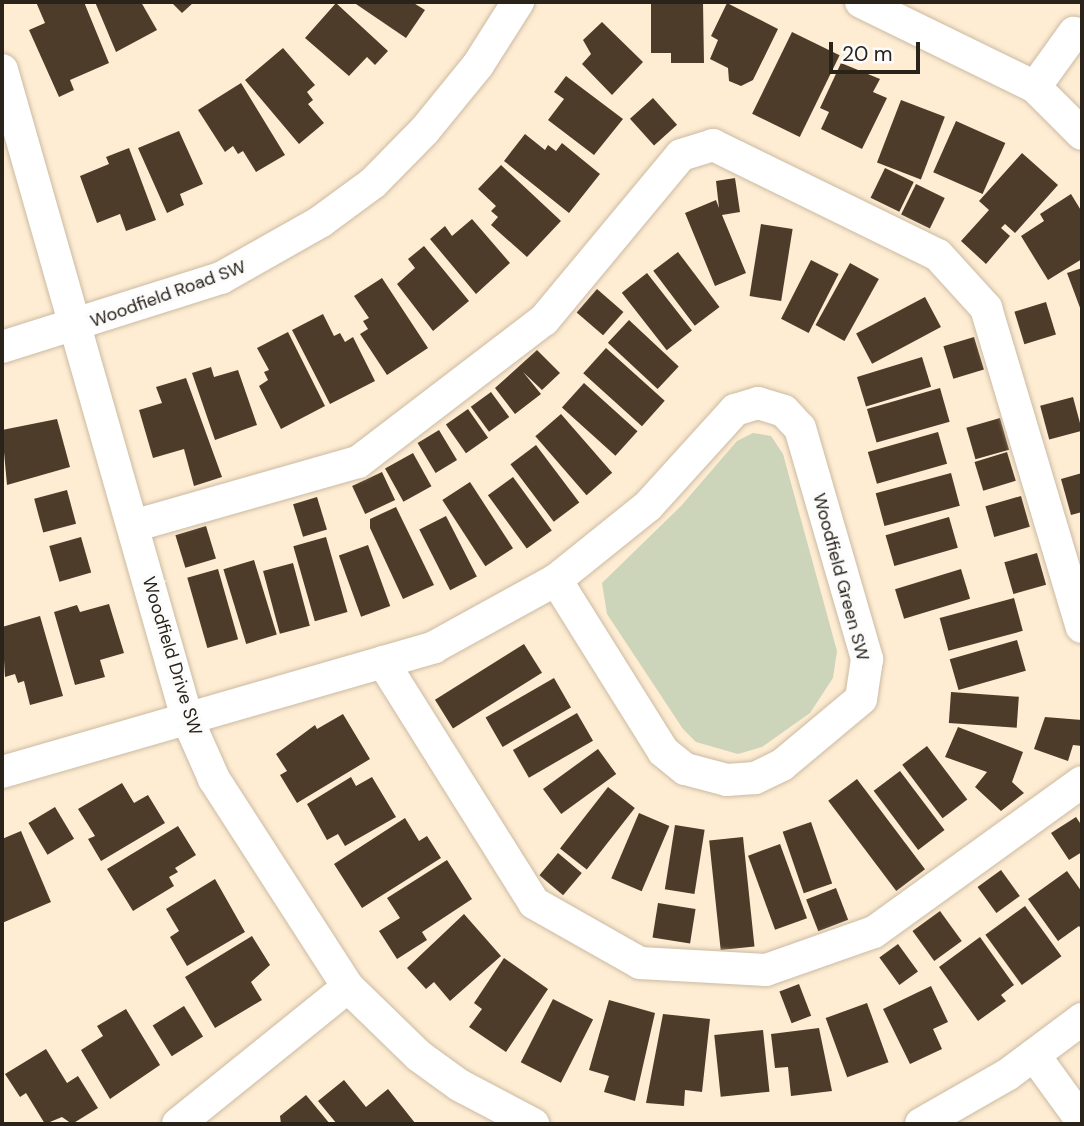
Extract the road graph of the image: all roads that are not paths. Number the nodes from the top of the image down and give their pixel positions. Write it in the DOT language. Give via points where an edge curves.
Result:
graph roads {
  1 [pos="518,2"];
  2 [pos="861,2"];
  3 [pos="1074,33"];
  4 [pos="2,70"];
  5 [pos="1035,87"];
  6 [pos="1082,134"];
  7 [pos="76,327"];
  8 [pos="2,347"];
  9 [pos="133,526"];
  10 [pos="556,580"];
  11 [pos="1082,627"];
  12 [pos="383,662"];
  13 [pos="187,718"];
  14 [pos="2,772"];
  15 [pos="1082,782"];
  16 [pos="348,987"];
  17 [pos="1082,1019"];
  18 [pos="1034,1055"];
  19 [pos="1082,1121"];
  20 [pos="178,1124"];
  21 [pos="533,1124"];
  22 [pos="921,1124"];
  1 -- 7 [label="street, Woodfield Road SW" via="478,65 425,130 373,183 320,222 221,278"];
  2 -- 5 [label="street"];
  3 -- 5 [label="street"];
  4 -- 7 [label="street, Woodfield Drive SW"];
  5 -- 6 [label="street"];
  7 -- 8 [label="street, Woodfield Road SW"];
  7 -- 9 [label="street, Woodfield Drive SW"];
  9 -- 11 [label="street" via="358,462 544,320 681,155 713,145 939,255 986,308"];
  9 -- 13 [label="street, Woodfield Drive SW"];
  10 -- 10 [label="street, Woodfield Green SW" via="663,751 685,769 727,780 769,772 861,699 867,659 800,428 773,406 735,410 648,506"];
  10 -- 12 [label="street, Woodfield Green SW" via="433,647"];
  12 -- 13 [label="street, Woodfield Green SW"];
  12 -- 15 [label="street" via="534,903 640,963 766,970 861,937 894,920"];
  13 -- 14 [label="street, Woodfield Green SW"];
  13 -- 16 [label="street, Woodfield Drive SW" via="214,779"];
  16 -- 20 [label="street"];
  16 -- 21 [label="street, Woodfield Drive SW" via="419,1056 459,1085"];
  17 -- 18 [label="street"];
  18 -- 19 [label="street"];
  18 -- 22 [label="street"];
}
